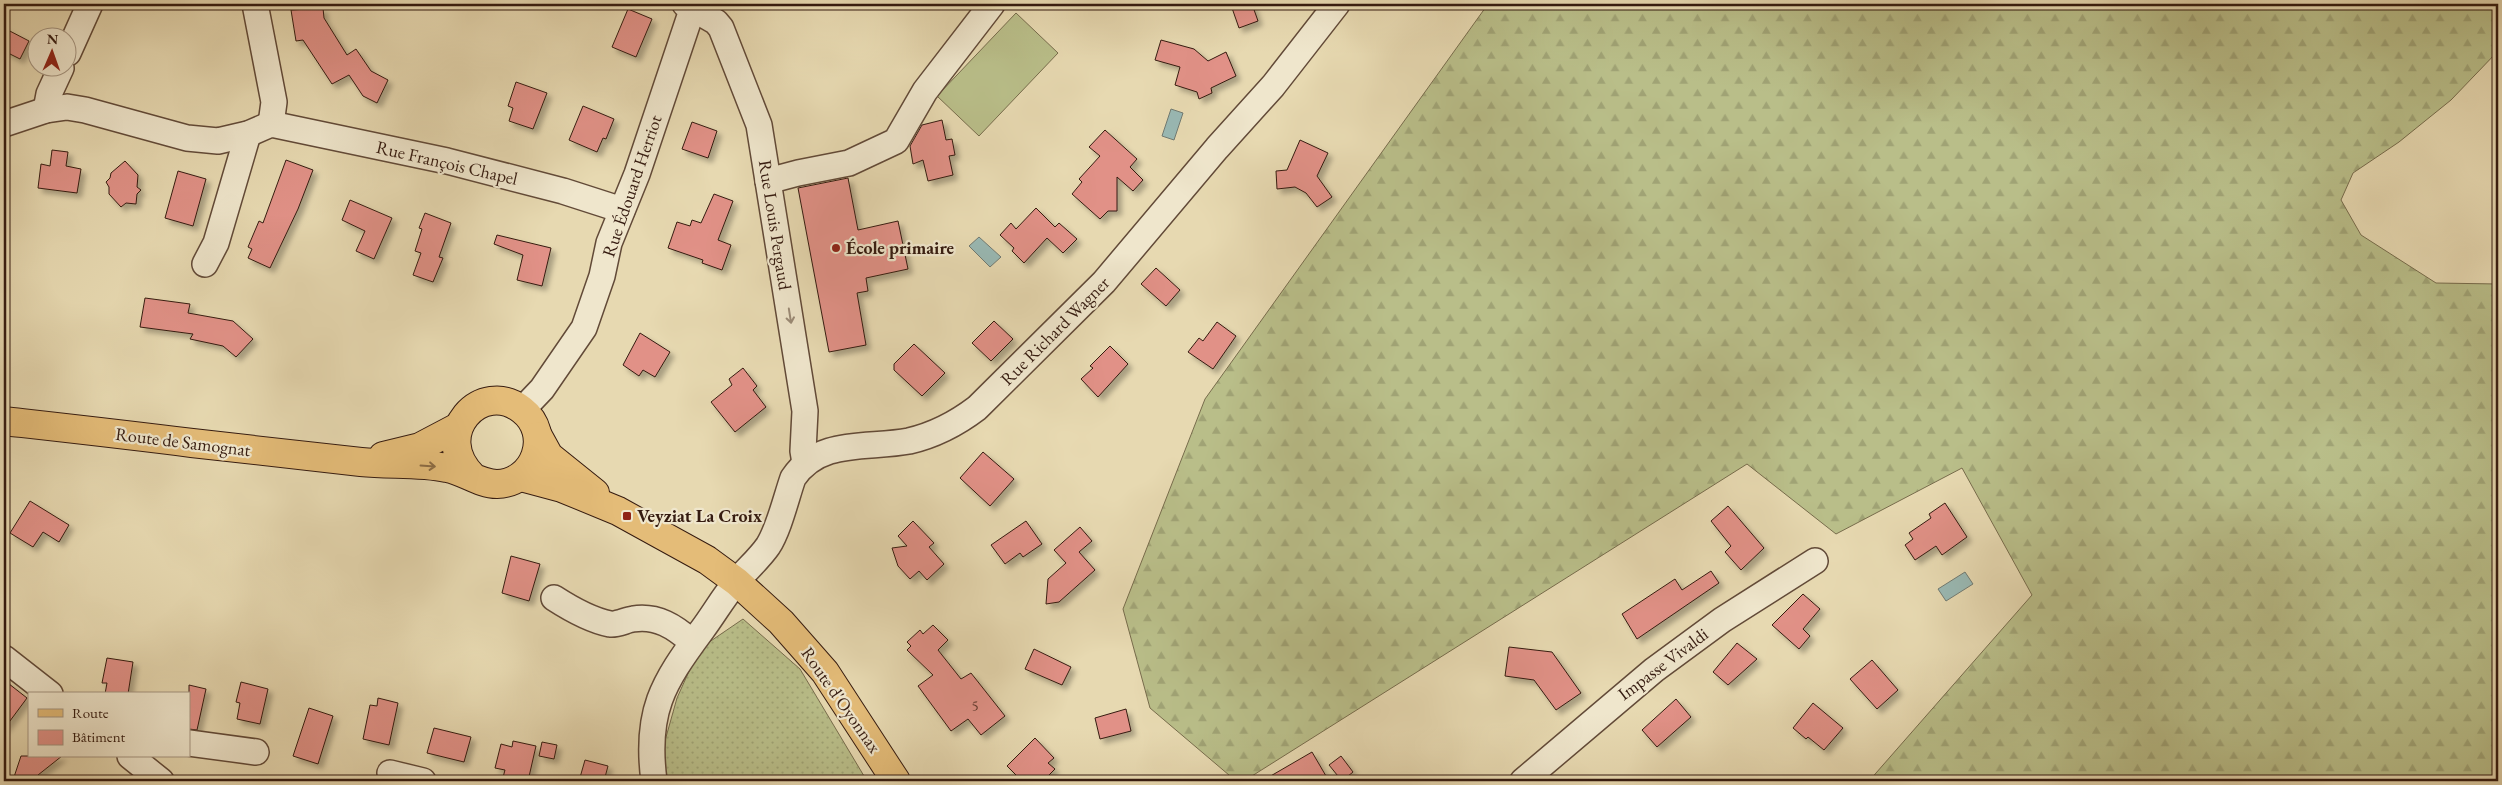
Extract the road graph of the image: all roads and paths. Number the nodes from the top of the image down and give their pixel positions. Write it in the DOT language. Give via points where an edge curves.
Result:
graph roads {
  1 [pos="90,4"];
  2 [pos="255,4"];
  3 [pos="992,4"];
  4 [pos="1337,4"];
  5 [pos="691,5"];
  6 [pos="78,31"];
  7 [pos="56,78"];
  8 [pos="46,110"];
  9 [pos="4,124"];
  10 [pos="271,124"];
  11 [pos="248,134"];
  12 [pos="768,181"];
  13 [pos="622,210"];
  14 [pos="205,264"];
  15 [pos="522,410"];
  16 [pos="4,421"];
  17 [pos="458,427"];
  18 [pos="538,436"];
  19 [pos="362,462"];
  20 [pos="805,463"];
  21 [pos="473,477"];
  22 [pos="521,477"];
  23 [pos="618,511"];
  24 [pos="1815,561"];
  25 [pos="737,582"];
  26 [pos="554,598"];
  27 [pos="692,642"];
  28 [pos="4,658"];
  29 [pos="47,692"];
  30 [pos="190,743"];
  31 [pos="256,752"];
  32 [pos="132,758"];
  33 [pos="390,773"];
  34 [pos="161,781"];
  35 [pos="422,781"];
  36 [pos="654,781"];
  37 [pos="896,781"];
  38 [pos="1523,781"];
  1 -- 6 [label="street"];
  2 -- 10 [label="street" via="274,102"];
  3 -- 12 [label="street" via="925,91 896,141 849,163"];
  4 -- 20 [label="street, Rue Richard Wagner" via="1273,86 1110,275 977,408 957,424 934,434 908,441 837,448"];
  5 -- 12 [label="street, Rue Louis Pergaud" via="716,22 730,46 759,125"];
  5 -- 13 [label="street, Rue Édouard Herriot"];
  7 -- 8 [label="street"];
  8 -- 9 [label="street"];
  8 -- 11 [label="street" via="67,107 85,110 218,142"];
  10 -- 11 [label="street"];
  10 -- 13 [label="street, Rue François Chapel" via="447,161"];
  11 -- 14 [label="street" via="216,243"];
  12 -- 20 [label="street, Rue Louis Pergaud, one-way" via="805,411"];
  13 -- 15 [label="street, Rue Édouard Herriot" via="608,243 602,276 584,328 542,389"];
  15 -- 17 [label="main road" via="512,404 486,402 465,416"];
  15 -- 18 [label="main road"];
  16 -- 19 [label="main road, Route de Samognat"];
  17 -- 19 [label="main road, Route de Samognat" via="420,447"];
  17 -- 21 [label="main road" via="455,440 457,454"];
  18 -- 22 [label="main road" via="535,459"];
  18 -- 23 [label="main road" via="549,456"];
  19 -- 21 [label="main road, Route de Samognat, one-way" via="448,468"];
  20 -- 25 [label="street" via="794,478 769,544"];
  21 -- 22 [label="main road" via="497,484"];
  22 -- 23 [label="main road" via="562,488"];
  23 -- 25 [label="main road" via="707,560"];
  24 -- 38 [label="street, Impasse Vivaldi" via="1722,620 1654,670"];
  25 -- 27 [label="street"];
  25 -- 37 [label="main road, Route d'Oyonnax" via="782,622 825,672"];
  26 -- 27 [label="street" via="575,612 612,625 640,618 659,621 680,631"];
  27 -- 36 [label="street" via="679,660 655,711"];
  28 -- 29 [label="street"];
  30 -- 31 [label="street"];
  32 -- 34 [label="street"];
  33 -- 35 [label="street"];
}
